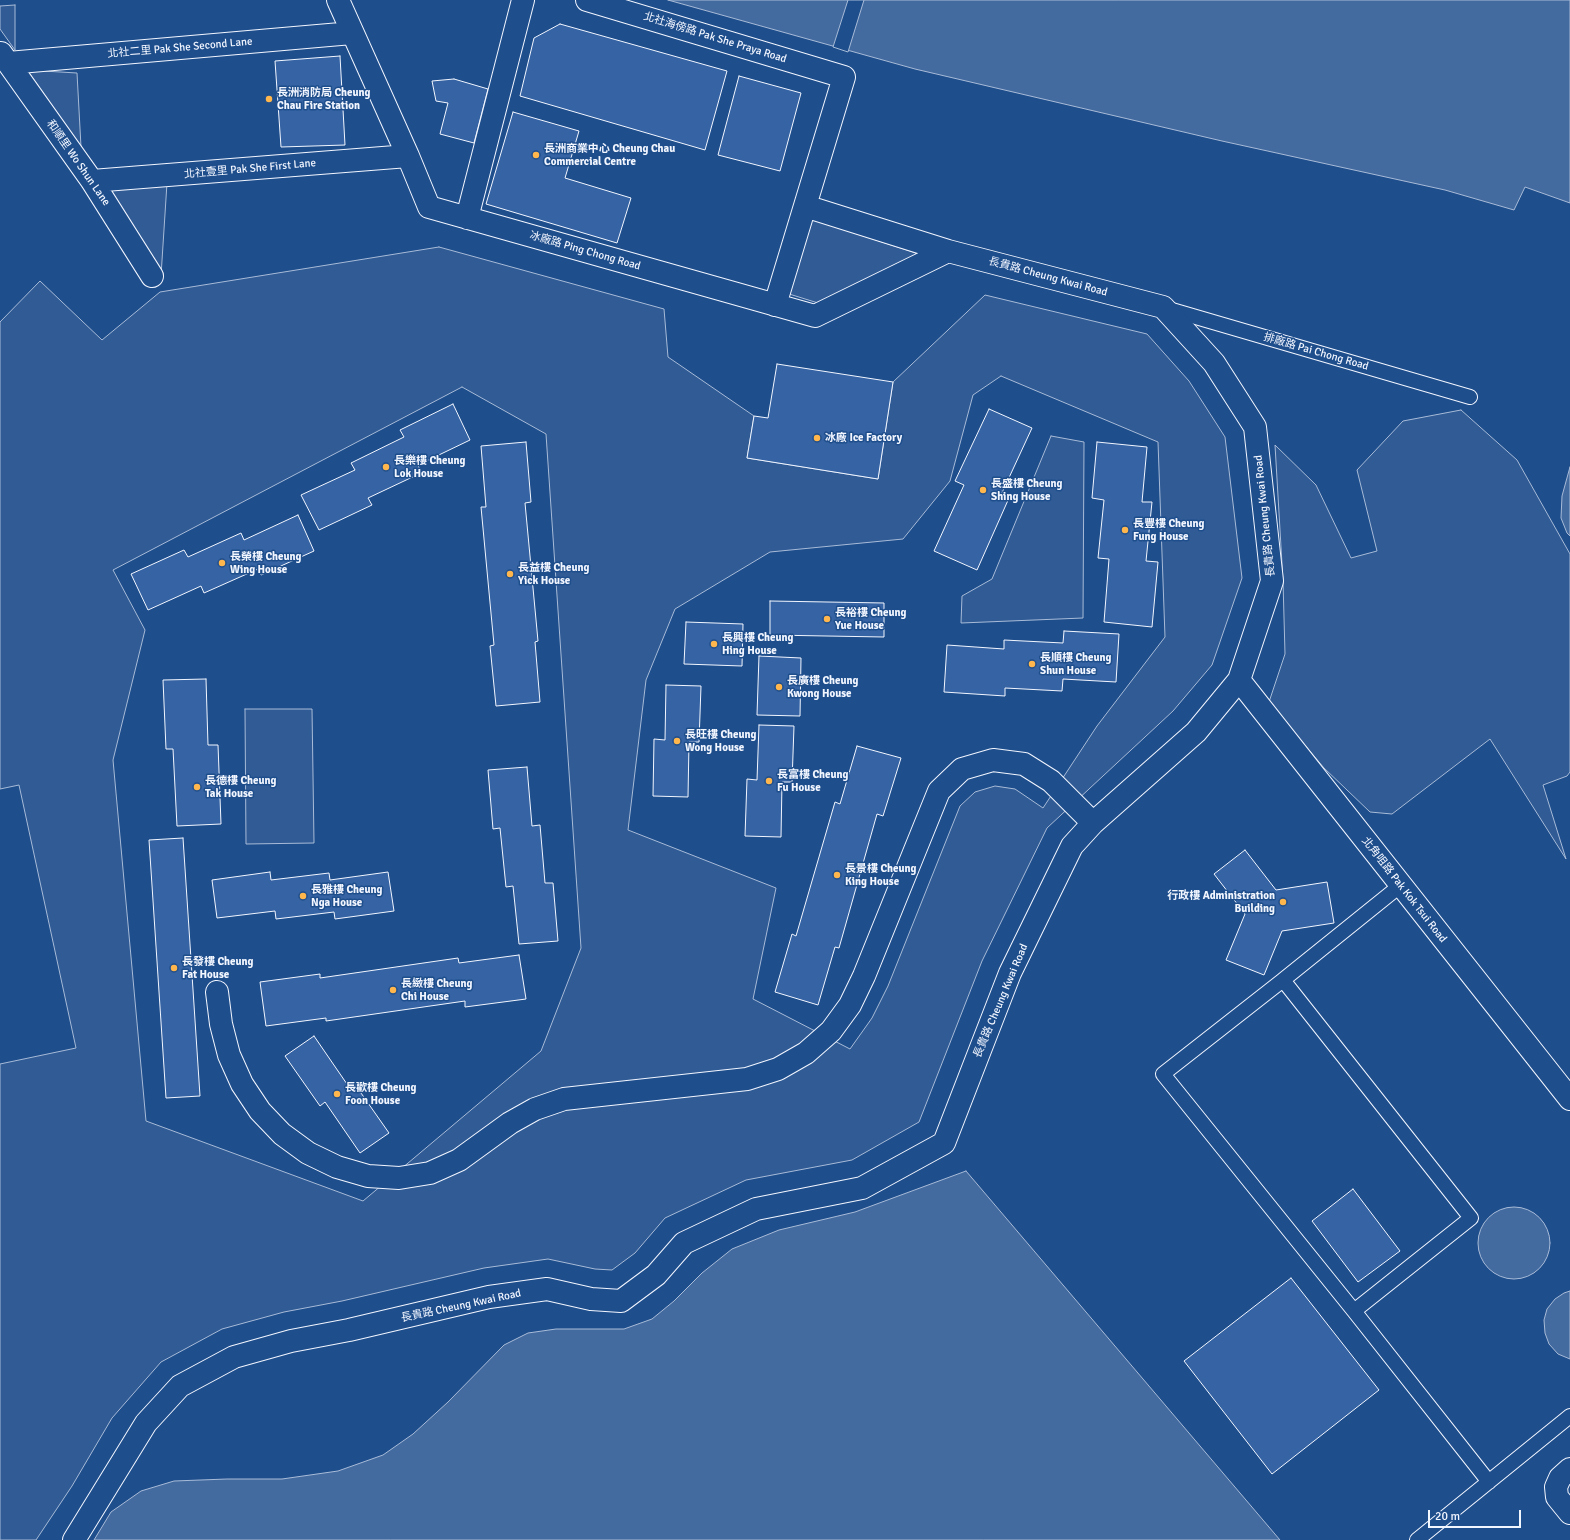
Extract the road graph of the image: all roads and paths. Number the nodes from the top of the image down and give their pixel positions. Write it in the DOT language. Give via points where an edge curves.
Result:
graph roads {
  1 [pos="338,0"];
  2 [pos="523,0"];
  3 [pos="587,0"];
  4 [pos="352,33"];
  5 [pos="4,57"];
  6 [pos="408,156"];
  7 [pos="92,182"];
  8 [pos="805,206"];
  9 [pos="467,218"];
  10 [pos="948,251"];
  11 [pos="152,276"];
  12 [pos="775,305"];
  13 [pos="1163,307"];
  14 [pos="1470,397"];
  15 [pos="1239,680"];
  16 [pos="1093,823"];
  17 [pos="1401,885"];
  18 [pos="1283,980"];
  19 [pos="217,992"];
  20 [pos="1570,1099"];
  21 [pos="1354,1311"];
  22 [pos="1570,1416"];
  23 [pos="1570,1469"];
  24 [pos="1489,1482"];
  25 [pos="1570,1514"];
  26 [pos="74,1540"];
  27 [pos="1417,1540"];
  1 -- 4 [label="street, 冰廠路 Ping Chong Road"];
  2 -- 9 [label="street"];
  3 -- 8 [label="street, 北社海傍路 Pak She Praya Road" via="844,77"];
  4 -- 5 [label="street, 北社二里 Pak She Second Lane"];
  4 -- 6 [label="street, 冰廠路 Ping Chong Road"];
  5 -- 7 [label="street, 和順里 Wo Shun Lane"];
  6 -- 7 [label="street, 北社壹里 Pak She First Lane"];
  6 -- 9 [label="street, 冰廠路 Ping Chong Road" via="429,207"];
  7 -- 11 [label="street, 和順里 Wo Shun Lane"];
  8 -- 10 [label="street, 長貴路 Cheung Kwai Road"];
  8 -- 12 [label="street"];
  9 -- 12 [label="street, 冰廠路 Ping Chong Road"];
  10 -- 12 [label="street, 冰廠路 Ping Chong Road" via="815,316"];
  10 -- 13 [label="street, 長貴路 Cheung Kwai Road"];
  13 -- 14 [label="lane, 排廠路 Pai Chong Road"];
  13 -- 15 [label="street, 長貴路 Cheung Kwai Road" via="1214,363 1254,427 1272,581"];
  15 -- 16 [label="street, 長貴路 Cheung Kwai Road" via="1196,732"];
  15 -- 17 [label="street, 北角咀路 Pak Kok Tsui Road"];
  16 -- 19 [label="street" via="1051,781 1024,764 992,760 962,769 938,791 850,1005 831,1031 806,1053 778,1069 747,1079 564,1099 535,1109 510,1123 459,1160 430,1172 399,1178 368,1176 337,1167 308,1153 282,1134 260,1111 242,1084 228,1055"];
  16 -- 26 [label="street, 長貴路 Cheung Kwai Road" via="1072,846 1010,973 944,1143 862,1188 756,1209 684,1243 656,1275 621,1301 591,1299 547,1289 490,1297 291,1341 234,1357 180,1386 146,1423"];
  17 -- 18 [label="lane"];
  17 -- 20 [label="street, 北角咀路 Pak Kok Tsui Road"];
  18 -- 21 [label="lane" via="1471,1218"];
  18 -- 21 [label="lane" via="1163,1074"];
  21 -- 24 [label="lane"];
  22 -- 24 [label="lane"];
  23 -- 25 [label="street" via="1560,1478 1556,1487 1557,1497"];
  24 -- 27 [label="lane"];
}
